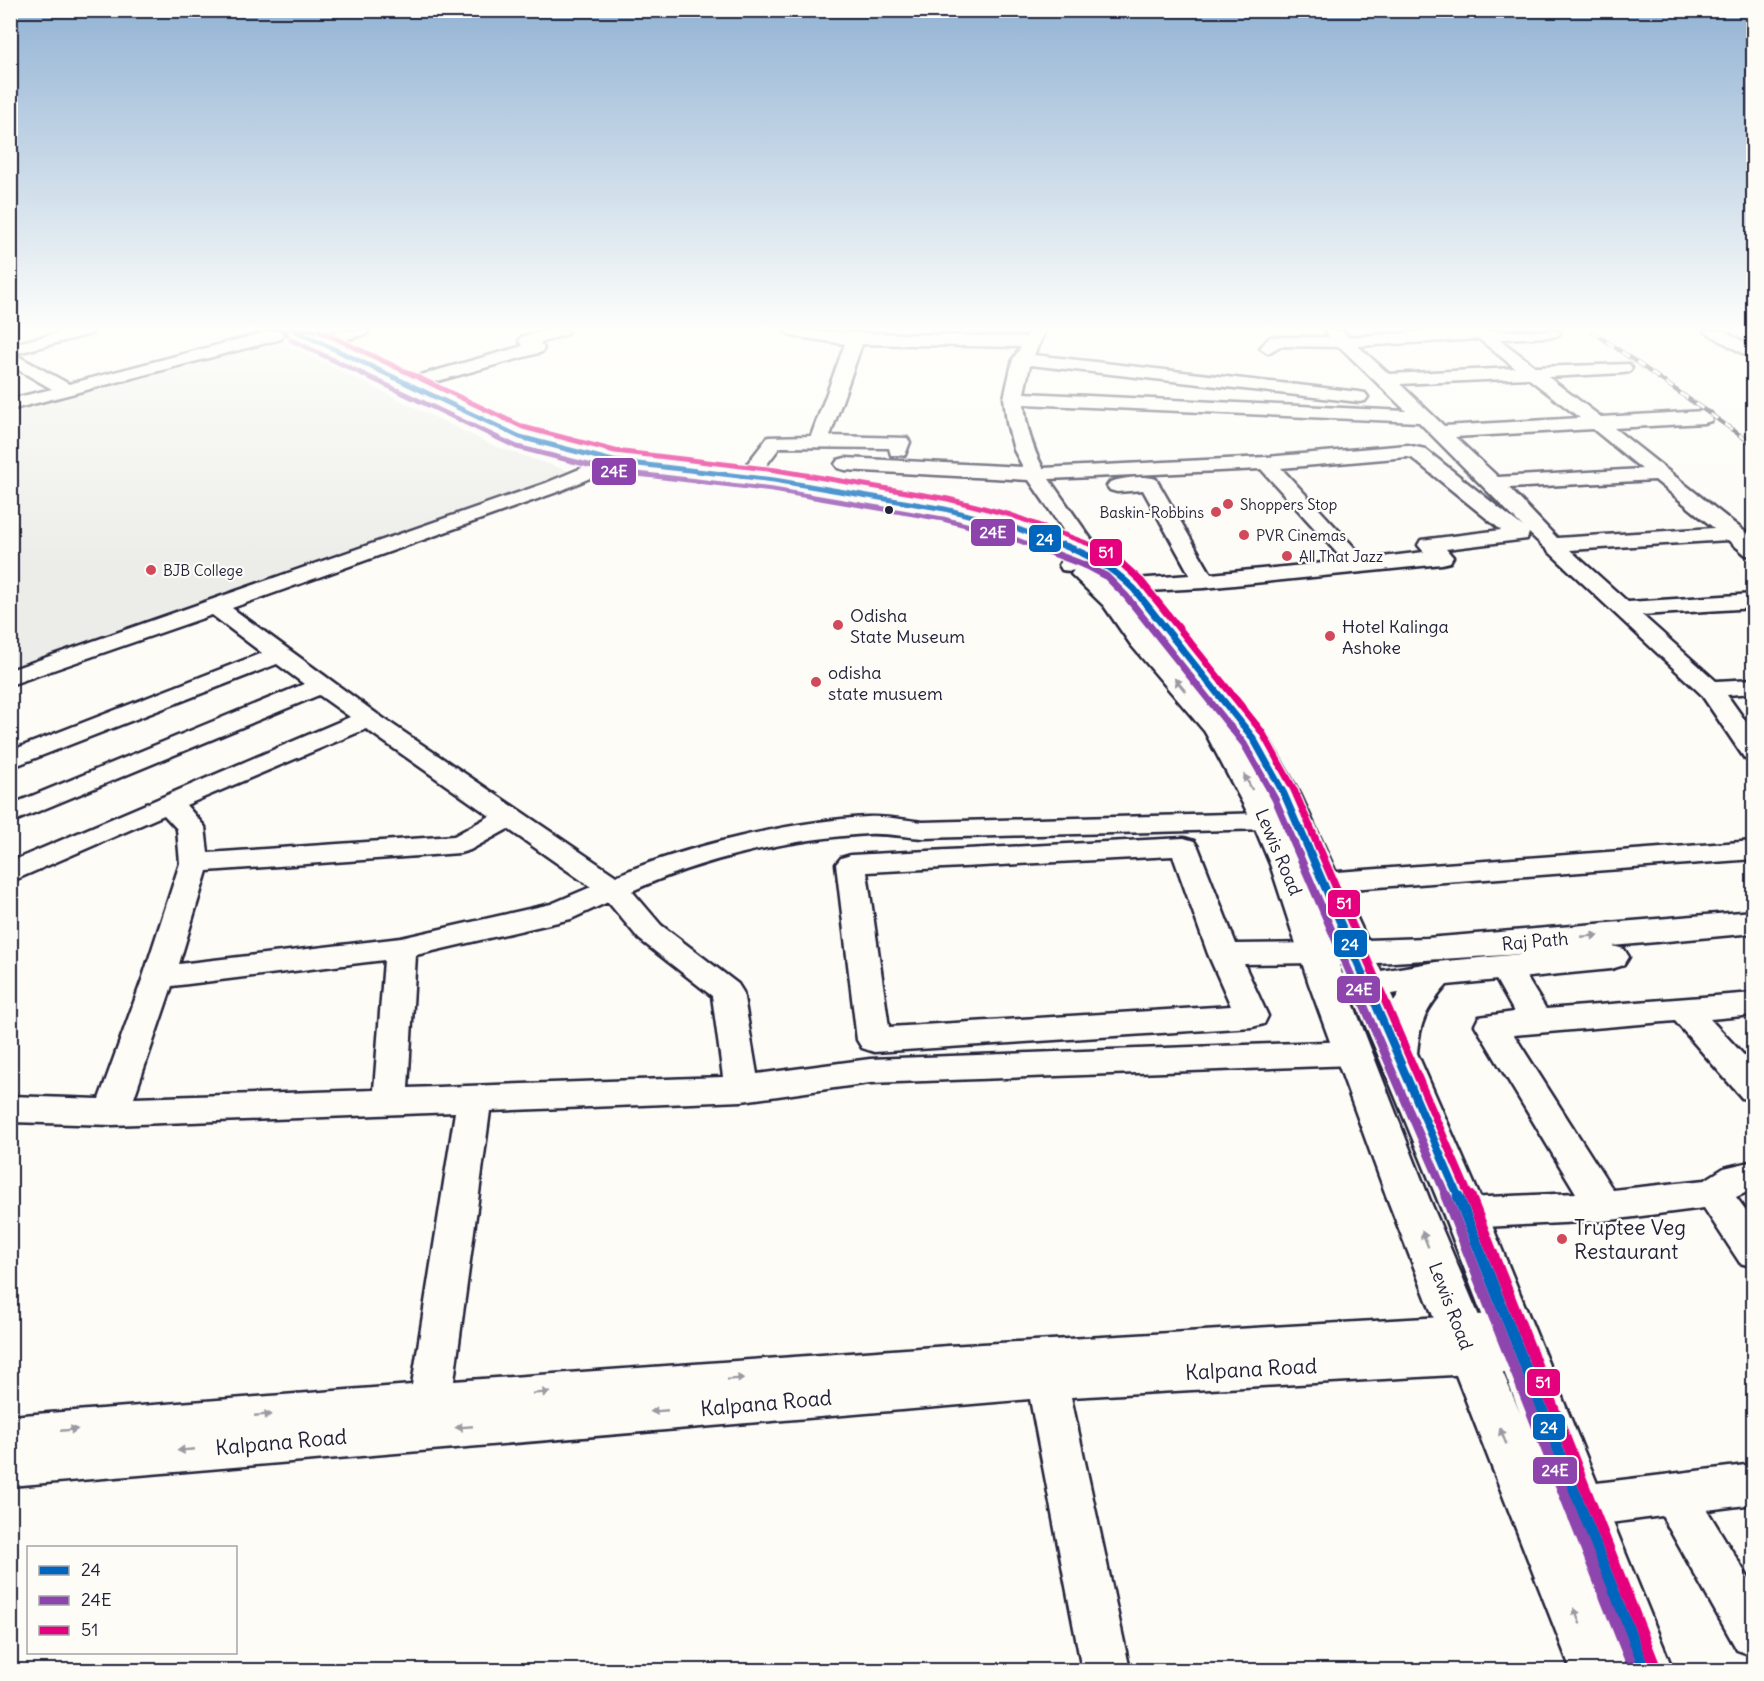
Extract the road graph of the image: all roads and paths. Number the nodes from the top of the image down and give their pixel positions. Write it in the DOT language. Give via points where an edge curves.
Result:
graph roads {
  1 [pos="430,409"];
  2 [pos="459,409"];
  3 [pos="830,409"];
  4 [pos="1013,409"];
  5 [pos="1238,409"];
  6 [pos="1414,409"];
  7 [pos="1579,409"];
  8 [pos="1422,417"];
  9 [pos="1704,417"];
  10 [pos="1597,423"];
  11 [pos="1439,432"];
  12 [pos="819,441"];
  13 [pos="898,451"];
  14 [pos="1266,463"];
  15 [pos="845,464"];
  16 [pos="604,465"];
  17 [pos="1036,474"];
  18 [pos="1657,474"];
  19 [pos="747,477"];
  20 [pos="1493,483"];
  21 [pos="1049,493"];
  22 [pos="1732,533"];
  23 [pos="1552,545"];
  24 [pos="1754,550"];
  25 [pos="1081,561"];
  26 [pos="1360,566"];
  27 [pos="1204,581"];
  28 [pos="1129,585"];
  29 [pos="1754,601"];
  30 [pos="213,605"];
  31 [pos="1623,609"];
  32 [pos="278,655"];
  33 [pos="10,678"];
  34 [pos="322,685"];
  35 [pos="1754,686"];
  36 [pos="1710,689"];
  37 [pos="368,718"];
  38 [pos="1752,749"];
  39 [pos="10,760"];
  40 [pos="168,803"];
  41 [pos="10,815"];
  42 [pos="509,817"];
  43 [pos="1268,821"];
  44 [pos="1754,850"];
  45 [pos="195,863"];
  46 [pos="10,873"];
  47 [pos="613,888"];
  48 [pos="1329,897"];
  49 [pos="1754,922"];
  50 [pos="1754,944"];
  51 [pos="401,948"];
  52 [pos="1353,953"];
  53 [pos="1224,954"];
  54 [pos="1432,962"];
  55 [pos="1505,967"];
  56 [pos="1322,968"];
  57 [pos="159,977"];
  58 [pos="1369,986"];
  59 [pos="1754,1004"];
  60 [pos="1684,1011"];
  61 [pos="1536,1021"];
  62 [pos="1353,1053"];
  63 [pos="1397,1054"];
  64 [pos="742,1089"];
  65 [pos="1754,1089"];
  66 [pos="474,1099"];
  67 [pos="390,1102"];
  68 [pos="10,1109"];
  69 [pos="112,1112"];
  70 [pos="1754,1175"];
  71 [pos="1713,1193"];
  72 [pos="1603,1206"];
  73 [pos="1465,1213"];
  74 [pos="1754,1252"];
  75 [pos="1492,1343"];
  76 [pos="1047,1380"];
  77 [pos="429,1401"];
  78 [pos="10,1435"];
  79 [pos="10,1466"];
  80 [pos="1754,1484"];
  81 [pos="1674,1495"];
  82 [pos="1580,1506"];
  83 [pos="1754,1633"];
  84 [pos="1106,1671"];
  85 [pos="1599,1671"];
  86 [pos="1645,1671"];
  1 -- 16 [label="main road, Lewis Road" via="524,450"];
  2 -- 16 [label="main road, Lewis Road" via="520,437"];
  3 -- 12 [label="street"];
  4 -- 17 [label="street" via="1014,426"];
  5 -- 8 [label="street"];
  6 -- 8 [label="street"];
  7 -- 10 [label="street"];
  8 -- 11 [label="street"];
  9 -- 10 [label="street"];
  10 -- 11 [label="street"];
  10 -- 18 [label="street"];
  11 -- 20 [label="street"];
  12 -- 13 [label="street" via="900,442"];
  12 -- 19 [label="street" via="775,441"];
  14 -- 17 [label="street"];
  14 -- 26 [label="street"];
  14 -- 26 [label="street" via="1418,453 1519,534 1429,544 1442,557"];
  15 -- 17 [label="street"];
  16 -- 19 [label="main road, Lewis Road"];
  16 -- 25 [label="main road, Lewis Road" via="875,509"];
  16 -- 30 [label="street" via="553,487"];
  17 -- 21 [label="street"];
  18 -- 20 [label="street"];
  18 -- 22 [label="street"];
  19 -- 25 [label="main road, Lewis Road" via="945,509 1008,525"];
  20 -- 23 [label="street"];
  21 -- 25 [label="street"];
  21 -- 27 [label="street" via="1149,483"];
  22 -- 23 [label="street"];
  22 -- 24 [label="street"];
  23 -- 31 [label="street"];
  25 -- 28 [label="main road, Lewis Road" via="1112,568"];
  43 -- 25 [label="main road, Lewis Road, one-way" via="1218,729"];
  26 -- 27 [label="street"];
  27 -- 28 [label="street"];
  28 -- 48 [label="main road, Lewis Road" via="1253,738 1284,794"];
  29 -- 31 [label="street"];
  30 -- 32 [label="street"];
  30 -- 33 [label="street"];
  31 -- 36 [label="street"];
  32 -- 34 [label="street"];
  32 -- 39 [label="street"];
  34 -- 37 [label="street"];
  34 -- 41 [label="street"];
  35 -- 36 [label="street"];
  36 -- 38 [label="street"];
  37 -- 40 [label="street"];
  37 -- 42 [label="street"];
  40 -- 45 [label="street" via="191,827"];
  40 -- 46 [label="street"];
  42 -- 45 [label="street" via="460,844"];
  42 -- 47 [label="street"];
  43 -- 47 [label="street" via="923,830 870,825 790,836 718,852"];
  43 -- 56 [label="main road, Lewis Road" via="1287,864"];
  44 -- 48 [label="street"];
  45 -- 57 [label="street"];
  47 -- 51 [label="street" via="560,912"];
  47 -- 64 [label="street" via="650,932 727,992"];
  48 -- 52 [label="main road, Lewis Road"];
  48 -- 54 [label="main road"];
  54 -- 49 [label="main road, Raj Path, one-way"];
  50 -- 55 [label="main road, Raj Path"];
  51 -- 57 [label="street"];
  51 -- 67 [label="street"];
  52 -- 54 [label="main road, Raj Path"];
  52 -- 56 [label="main road, Raj Path"];
  52 -- 58 [label="main road, Lewis Road"];
  53 -- 53 [label="street" via="1184,847 851,864 874,1040 1252,1016"];
  53 -- 56 [label="street"];
  54 -- 55 [label="main road, Raj Path"];
  54 -- 58 [label="main road, Raj Path"];
  54 -- 63 [label="main road" via="1403,1016"];
  55 -- 61 [label="street"];
  56 -- 58 [label="main road, Raj Path"];
  56 -- 62 [label="main road, Lewis Road"];
  57 -- 69 [label="street"];
  58 -- 63 [label="main road, Lewis Road"];
  59 -- 60 [label="street"];
  60 -- 61 [label="street"];
  60 -- 65 [label="street"];
  61 -- 72 [label="street" via="1491,1025"];
  62 -- 64 [label="street" via="870,1071"];
  75 -- 62 [label="main road, Lewis Road, one-way"];
  63 -- 73 [label="main road, Lewis Road"];
  64 -- 66 [label="street"];
  66 -- 67 [label="street"];
  66 -- 77 [label="street"];
  67 -- 69 [label="street"];
  68 -- 69 [label="street"];
  70 -- 71 [label="street" via="1737,1178"];
  71 -- 72 [label="street"];
  71 -- 74 [label="street"];
  72 -- 73 [label="street"];
  73 -- 75 [label="main road, Lewis Road"];
  75 -- 76 [label="street, Kalpana Road"];
  77 -- 75 [label="street, Kalpana Road, one-way" via="1044,1357"];
  75 -- 82 [label="main road, Lewis Road"];
  85 -- 75 [label="main road, Lewis Road, one-way"];
  76 -- 79 [label="street, Kalpana Road, one-way"];
  76 -- 84 [label="street"];
  78 -- 77 [label="street, Kalpana Road, one-way"];
  80 -- 81 [label="street"];
  81 -- 82 [label="street"];
  81 -- 83 [label="street"];
  82 -- 86 [label="main road, Lewis Road"];
}
